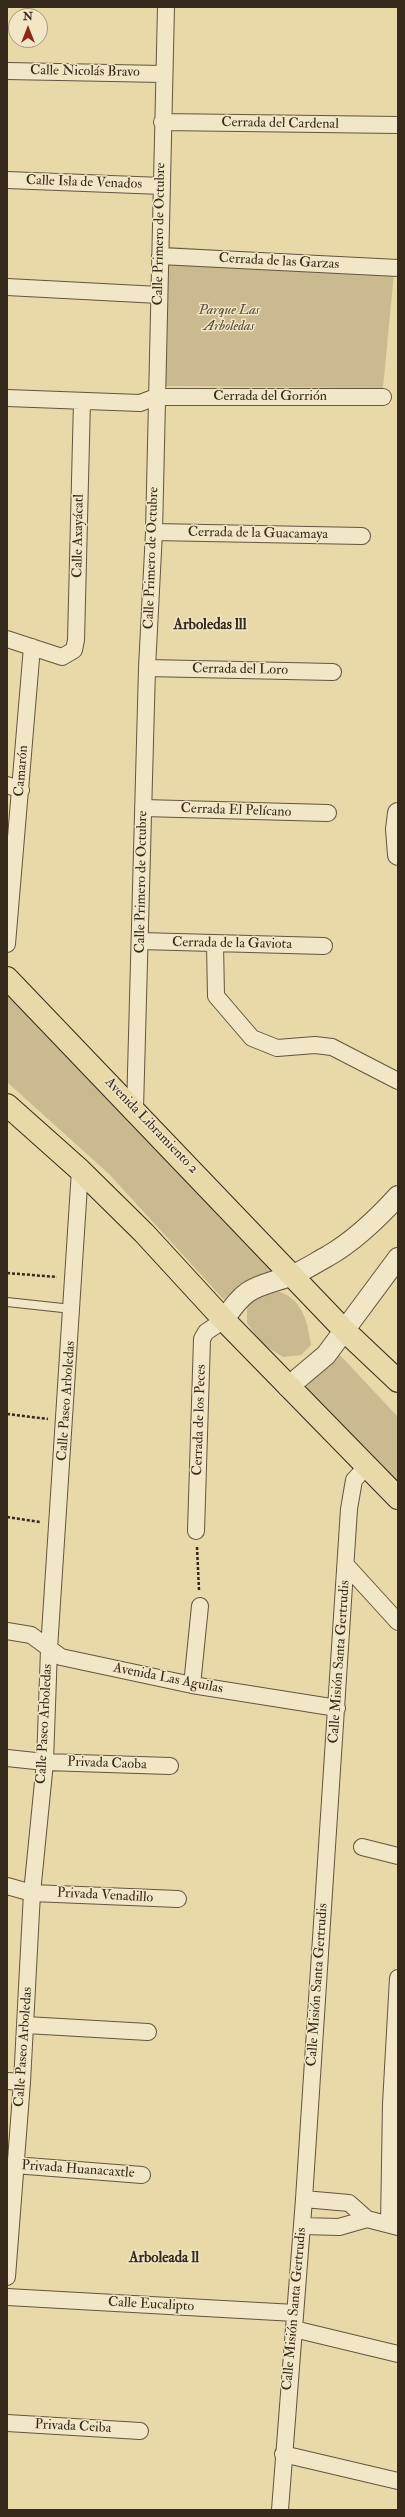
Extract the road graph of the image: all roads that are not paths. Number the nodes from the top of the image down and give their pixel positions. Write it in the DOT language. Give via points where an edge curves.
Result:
graph roads {
  1 [pos="166,7"];
  2 [pos="7,71"];
  3 [pos="163,74"];
  4 [pos="162,122"];
  5 [pos="398,125"];
  6 [pos="7,180"];
  7 [pos="162,186"];
  8 [pos="160,256"];
  9 [pos="398,268"];
  10 [pos="7,287"];
  11 [pos="159,295"];
  12 [pos="156,397"];
  13 [pos="383,397"];
  14 [pos="7,398"];
  15 [pos="82,401"];
  16 [pos="154,532"];
  17 [pos="362,536"];
  18 [pos="7,638"];
  19 [pos="32,647"];
  20 [pos="147,668"];
  21 [pos="333,672"];
  22 [pos="14,787"];
  23 [pos="144,808"];
  24 [pos="398,813"];
  25 [pos="328,814"];
  26 [pos="398,855"];
  27 [pos="140,941"];
  28 [pos="7,944"];
  29 [pos="215,944"];
  30 [pos="324,946"];
  31 [pos="7,978"];
  32 [pos="398,1081"];
  33 [pos="7,1105"];
  34 [pos="135,1109"];
  35 [pos="80,1170"];
  36 [pos="398,1196"];
  37 [pos="398,1258"];
  38 [pos="294,1274"];
  39 [pos="7,1302"];
  40 [pos="72,1310"];
  41 [pos="224,1320"];
  42 [pos="344,1330"];
  43 [pos="398,1381"];
  44 [pos="288,1387"];
  45 [pos="367,1466"];
  46 [pos="398,1498"];
  47 [pos="196,1531"];
  48 [pos="346,1565"];
  49 [pos="200,1606"];
  50 [pos="398,1622"];
  51 [pos="7,1631"];
  52 [pos="49,1649"];
  53 [pos="192,1685"];
  54 [pos="337,1708"];
  55 [pos="7,1758"];
  56 [pos="45,1762"];
  57 [pos="170,1766"];
  58 [pos="362,1847"];
  59 [pos="398,1856"];
  60 [pos="7,1886"];
  61 [pos="32,1893"];
  62 [pos="178,1899"];
  63 [pos="398,1978"];
  64 [pos="398,1981"];
  65 [pos="26,2025"];
  66 [pos="148,2032"];
  67 [pos="15,2082"];
  68 [pos="394,2105"];
  69 [pos="14,2165"];
  70 [pos="142,2175"];
  71 [pos="304,2199"];
  72 [pos="9,2217"];
  73 [pos="367,2219"];
  74 [pos="302,2226"];
  75 [pos="393,2226"];
  76 [pos="7,2277"];
  77 [pos="7,2297"];
  78 [pos="296,2313"];
  79 [pos="294,2329"];
  80 [pos="398,2354"];
  81 [pos="7,2423"];
  82 [pos="140,2431"];
  83 [pos="283,2454"];
  84 [pos="398,2481"];
  85 [pos="280,2510"];
  1 -- 3 [label="street, Calle Primero de Octubre"];
  2 -- 3 [label="street, Calle Nicolás Bravo"];
  3 -- 4 [label="street, Calle Primero de Octubre"];
  4 -- 5 [label="street, Cerrada del Cardenal"];
  4 -- 7 [label="street, Calle Primero de Octubre"];
  6 -- 7 [label="street, Calle Isla de Venados"];
  7 -- 8 [label="street, Calle Primero de Octubre"];
  8 -- 9 [label="street, Cerrada de las Garzas"];
  8 -- 11 [label="street, Calle Primero de Octubre"];
  10 -- 11 [label="street"];
  11 -- 12 [label="street, Calle Primero de Octubre"];
  12 -- 13 [label="street, Cerrada del Gorrión"];
  12 -- 15 [label="street, Cerrada del Gorrión" via="140,403"];
  12 -- 16 [label="street, Calle Primero de Octubre"];
  14 -- 15 [label="street, Cerrada del Gorrión"];
  15 -- 19 [label="street, Calle Axayácatl" via="74,650 62,657"];
  16 -- 17 [label="street, Cerrada de la Guacamaya"];
  16 -- 20 [label="street, Calle Primero de Octubre"];
  18 -- 19 [label="street"];
  19 -- 22 [label="street, Camarón"];
  20 -- 21 [label="street, Cerrada del Loro"];
  20 -- 23 [label="street, Calle Primero de Octubre"];
  22 -- 28 [label="street, Camarón"];
  23 -- 25 [label="street, Cerrada El Pelícano"];
  23 -- 27 [label="street, Calle Primero de Octubre"];
  24 -- 26 [label="street"];
  27 -- 29 [label="street, Cerrada de la Gaviota"];
  27 -- 34 [label="street, Calle Primero de Octubre"];
  29 -- 30 [label="street, Cerrada de la Gaviota"];
  29 -- 32 [label="street" via="216,996 252,1038 277,1048 315,1045 332,1048"];
  31 -- 34 [label="main road, Avenida Libramiento 2"];
  33 -- 35 [label="main road"];
  34 -- 38 [label="main road, Avenida Libramiento 2"];
  35 -- 40 [label="street, Calle Paseo Arboledas"];
  35 -- 41 [label="main road" via="144,1233"];
  36 -- 38 [label="street" via="358,1234 330,1255"];
  37 -- 42 [label="street"];
  38 -- 41 [label="street" via="251,1289 235,1303"];
  38 -- 42 [label="main road, Avenida Libramiento 2"];
  39 -- 40 [label="lane"];
  40 -- 52 [label="street, Calle Paseo Arboledas"];
  41 -- 44 [label="main road"];
  41 -- 47 [label="street, Cerrada de los Peces" via="206,1332 202,1339"];
  42 -- 43 [label="main road, Avenida Libramiento 2"];
  42 -- 44 [label="street" via="326,1356"];
  44 -- 45 [label="main road"];
  45 -- 46 [label="main road"];
  45 -- 48 [label="street, Calle Misión Santa Gertrudis" via="354,1480 349,1509"];
  48 -- 50 [label="street"];
  48 -- 54 [label="street, Calle Misión Santa Gertrudis"];
  49 -- 53 [label="street"];
  51 -- 52 [label="street, Avenida Las Aguilas" via="31,1635"];
  52 -- 53 [label="street, Avenida Las Aguilas" via="61,1657"];
  52 -- 56 [label="street, Calle Paseo Arboledas"];
  53 -- 54 [label="street, Avenida Las Aguilas"];
  54 -- 71 [label="street, Calle Misión Santa Gertrudis"];
  55 -- 56 [label="street, Privada Caoba"];
  56 -- 57 [label="street, Privada Caoba"];
  56 -- 61 [label="street, Calle Paseo Arboledas"];
  58 -- 59 [label="street"];
  60 -- 61 [label="street, Privada Venadillo"];
  61 -- 62 [label="street, Privada Venadillo"];
  61 -- 65 [label="street, Calle Paseo Arboledas"];
  63 -- 64 [label="street"];
  64 -- 68 [label="street"];
  65 -- 66 [label="street"];
  65 -- 67 [label="street, Calle Paseo Arboledas"];
  67 -- 69 [label="street, Calle Paseo Arboledas"];
  68 -- 75 [label="street"];
  69 -- 70 [label="street, Privada Huanacaxtle"];
  69 -- 72 [label="street, Calle Paseo Arboledas"];
  71 -- 73 [label="street" via="349,2203"];
  71 -- 74 [label="street, Calle Misión Santa Gertrudis"];
  72 -- 76 [label="street, Calle Paseo Arboledas"];
  73 -- 74 [label="street" via="338,2228"];
  73 -- 75 [label="street"];
  74 -- 78 [label="street, Calle Misión Santa Gertrudis"];
  77 -- 78 [label="street, Calle Eucalipto"];
  78 -- 79 [label="street, Calle Misión Santa Gertrudis"];
  79 -- 80 [label="street"];
  79 -- 83 [label="street, Calle Misión Santa Gertrudis"];
  81 -- 82 [label="street, Privada Ceiba"];
  83 -- 84 [label="street"];
  83 -- 85 [label="street, Calle Misión Santa Gertrudis"];
}
